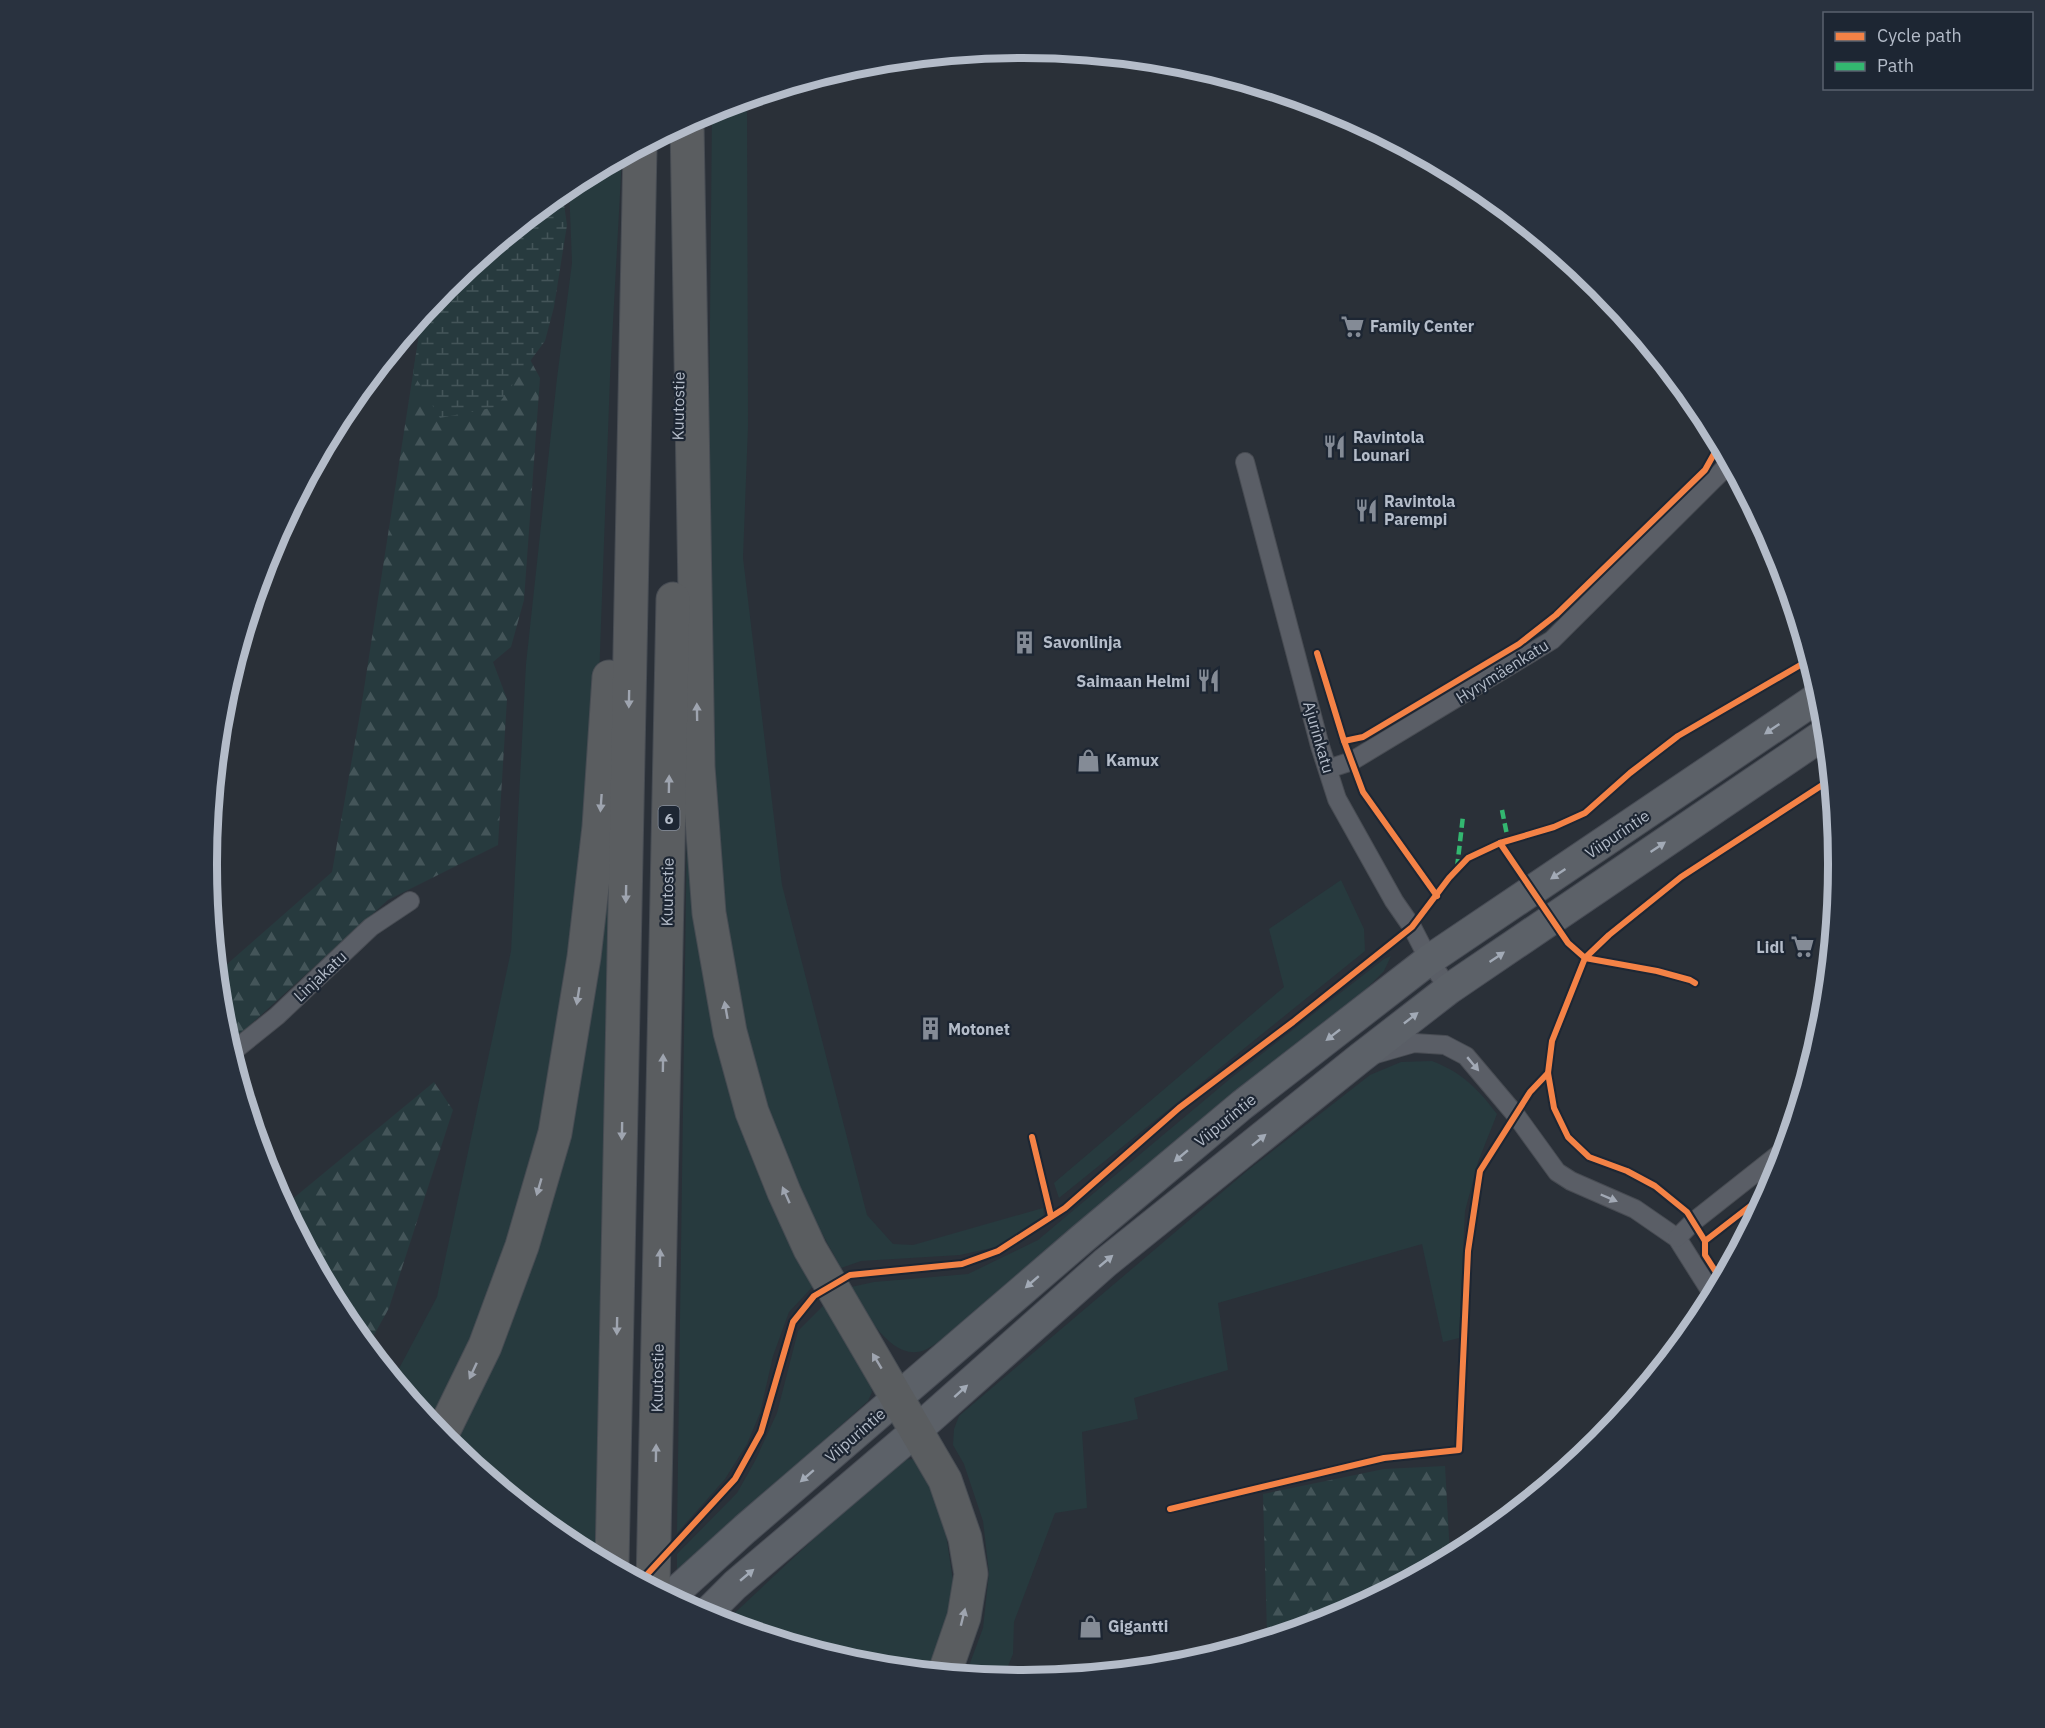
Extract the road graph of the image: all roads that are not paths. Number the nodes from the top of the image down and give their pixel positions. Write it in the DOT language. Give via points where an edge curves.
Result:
graph roads {
  1 [pos="685,133"];
  2 [pos="685,133"];
  3 [pos="640,156"];
  4 [pos="639,200"];
  5 [pos="1245,462"];
  6 [pos="1724,469"];
  7 [pos="1812,702"];
  8 [pos="1818,739"];
  9 [pos="1328,769"];
  10 [pos="410,901"];
  11 [pos="1429,960"];
  12 [pos="1449,989"];
  13 [pos="238,1047"];
  14 [pos="1360,1059"];
  15 [pos="1771,1160"];
  16 [pos="1677,1238"];
  17 [pos="1708,1287"];
  18 [pos="898,1397"];
  19 [pos="446,1426"];
  20 [pos="917,1430"];
  21 [pos="612,1557"];
  22 [pos="653,1579"];
  23 [pos="677,1591"];
  24 [pos="713,1607"];
  25 [pos="947,1666"];
  18 -- 1 [label="highway, one-way" via="810,1249 752,1112 730,1032 709,913 698,767"];
  22 -- 2 [label="highway, Kuutostie / 6, one-way"];
  3 -- 4 [label="highway"];
  4 -- 19 [label="highway, one-way" via="599,827 580,980 555,1133 522,1246 485,1346"];
  4 -- 21 [label="highway, one-way"];
  5 -- 9 [label="street, Ajurinkatu"];
  6 -- 9 [label="street, Hyrymäenkatu" via="1552,640 1352,761"];
  7 -- 11 [label="main road, Viipurintie, one-way"];
  12 -- 8 [label="main road, Viipurintie, one-way"];
  9 -- 11 [label="street, Ajurinkatu" via="1337,799"];
  10 -- 13 [label="street, Linjakatu" via="371,927"];
  11 -- 12 [label="street, Ajurinkatu"];
  11 -- 18 [label="main road, Viipurintie, one-way" via="1242,1105"];
  14 -- 12 [label="main road, Viipurintie, one-way"];
  14 -- 16 [label="street, one-way" via="1414,1043 1445,1046 1466,1056 1557,1172 1635,1209"];
  20 -- 14 [label="main road, Viipurintie, one-way" via="1105,1263"];
  15 -- 16 [label="street"];
  16 -- 17 [label="street"];
  18 -- 20 [label="highway"];
  18 -- 23 [label="main road, Viipurintie, one-way"];
  24 -- 20 [label="main road, Viipurintie, one-way"];
  25 -- 20 [label="highway, one-way" via="964,1617 971,1574 945,1480"];
}
